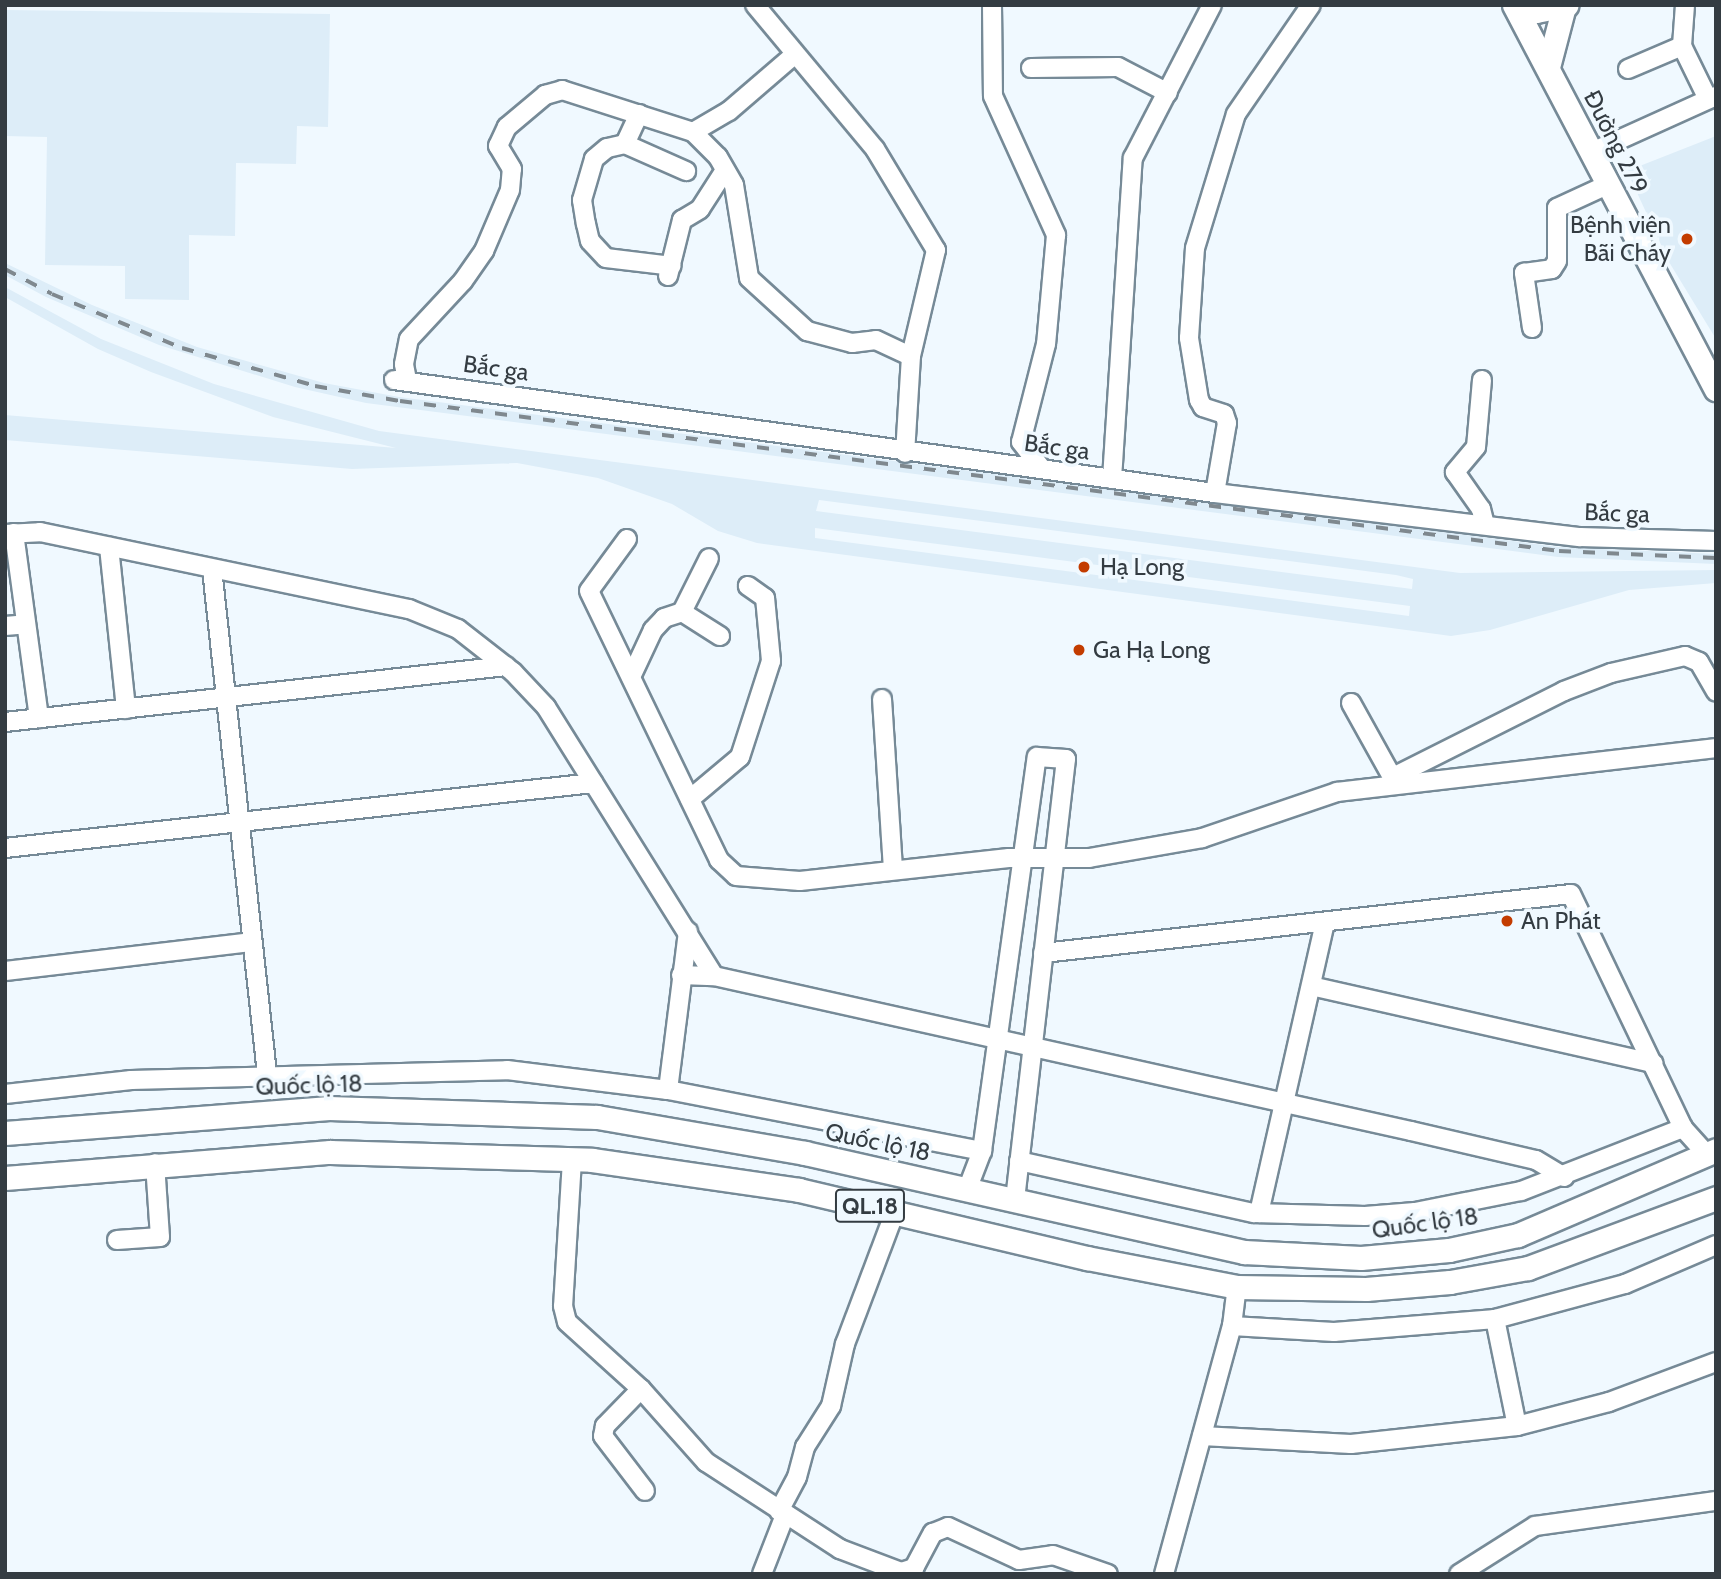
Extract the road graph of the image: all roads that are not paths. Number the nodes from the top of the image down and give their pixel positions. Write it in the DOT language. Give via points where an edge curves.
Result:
graph roads {
  1 [pos="755,5"];
  2 [pos="992,5"];
  3 [pos="1212,5"];
  4 [pos="1311,5"];
  5 [pos="1514,5"];
  6 [pos="1520,5"];
  7 [pos="1685,5"];
  8 [pos="1565,6"];
  9 [pos="1682,47"];
  10 [pos="794,55"];
  11 [pos="1548,67"];
  12 [pos="1031,68"];
  13 [pos="1628,69"];
  14 [pos="1168,93"];
  15 [pos="1712,98"];
  16 [pos="639,114"];
  17 [pos="693,132"];
  18 [pos="625,144"];
  19 [pos="1592,152"];
  20 [pos="725,170"];
  21 [pos="686,172"];
  22 [pos="1607,184"];
  23 [pos="1532,328"];
  24 [pos="911,356"];
  25 [pos="1482,380"];
  26 [pos="1716,390"];
  27 [pos="905,453"];
  28 [pos="1041,468"];
  29 [pos="1112,480"];
  30 [pos="1215,493"];
  31 [pos="1485,526"];
  32 [pos="10,533"];
  33 [pos="626,539"];
  34 [pos="1716,541"];
  35 [pos="109,547"];
  36 [pos="709,558"];
  37 [pos="212,569"];
  38 [pos="748,586"];
  39 [pos="682,612"];
  40 [pos="26,624"];
  41 [pos="5,626"];
  42 [pos="720,636"];
  43 [pos="506,666"];
  44 [pos="631,677"];
  45 [pos="1716,691"];
  46 [pos="226,698"];
  47 [pos="882,699"];
  48 [pos="1351,703"];
  49 [pos="126,709"];
  50 [pos="39,718"];
  51 [pos="5,722"];
  52 [pos="1716,748"];
  53 [pos="1395,781"];
  54 [pos="593,783"];
  55 [pos="690,799"];
  56 [pos="240,823"];
  57 [pos="5,848"];
  58 [pos="1023,858"];
  59 [pos="1054,858"];
  60 [pos="893,870"];
  61 [pos="1325,923"];
  62 [pos="688,931"];
  63 [pos="252,942"];
  64 [pos="1043,953"];
  65 [pos="5,971"];
  66 [pos="681,975"];
  67 [pos="714,976"];
  68 [pos="1311,986"];
  69 [pos="998,1041"];
  70 [pos="1032,1049"];
  71 [pos="1653,1063"];
  72 [pos="267,1074"];
  73 [pos="668,1090"];
  74 [pos="5,1094"];
  75 [pos="1284,1103"];
  76 [pos="1683,1128"];
  77 [pos="5,1133"];
  78 [pos="982,1151"];
  79 [pos="1711,1152"];
  80 [pos="572,1160"];
  81 [pos="1019,1161"];
  82 [pos="155,1163"];
  83 [pos="1564,1177"];
  84 [pos="5,1178"];
  85 [pos="967,1190"];
  86 [pos="1716,1198"];
  87 [pos="1015,1199"];
  88 [pos="895,1212"];
  89 [pos="1259,1213"];
  90 [pos="959,1226"];
  91 [pos="117,1240"];
  92 [pos="1716,1245"];
  93 [pos="1237,1287"];
  94 [pos="1495,1319"];
  95 [pos="1232,1326"];
  96 [pos="1716,1362"];
  97 [pos="641,1389"];
  98 [pos="1517,1426"];
  99 [pos="1202,1436"];
  100 [pos="645,1491"];
  101 [pos="1716,1501"];
  102 [pos="782,1513"];
  103 [pos="762,1574"];
  104 [pos="1108,1574"];
  105 [pos="1164,1574"];
  106 [pos="1459,1574"];
  1 -- 10 [label="street"];
  2 -- 28 [label="street" via="993,96 1056,234 1046,344 1021,442"];
  3 -- 14 [label="street"];
  4 -- 30 [label="street" via="1236,114 1195,248 1189,338 1199,400 1203,407 1227,418"];
  5 -- 11 [label="main road, Đường 279"];
  6 -- 8 [label="main road" via="1536,10"];
  7 -- 9 [label="street"];
  8 -- 11 [label="main road"];
  9 -- 13 [label="street"];
  9 -- 15 [label="street"];
  10 -- 17 [label="street" via="729,111"];
  10 -- 24 [label="street" via="875,149 936,250"];
  11 -- 19 [label="main road, Đường 279"];
  12 -- 14 [label="street" via="1118,67"];
  14 -- 29 [label="street" via="1133,158"];
  15 -- 19 [label="street"];
  16 -- 17 [label="street"];
  16 -- 18 [label="street"];
  16 -- 27 [label="street, Bắc ga" via="562,90 545,95 507,127 498,146 512,169 510,190 484,251 410,339 400,380"];
  17 -- 20 [label="street"];
  18 -- 20 [label="street" via="607,148 594,159 582,200 590,241 606,258 670,272 682,220 700,209"];
  18 -- 21 [label="street"];
  19 -- 22 [label="main road, Đường 279"];
  20 -- 24 [label="street" via="734,185 750,278 807,331 852,344 876,340"];
  22 -- 23 [label="street" via="1557,208 1557,261 1552,269 1524,273"];
  22 -- 26 [label="main road, Đường 279"];
  24 -- 27 [label="street"];
  25 -- 31 [label="street" via="1476,447 1455,472 1481,509"];
  27 -- 28 [label="street, Bắc ga"];
  28 -- 29 [label="street, Bắc ga"];
  29 -- 30 [label="street, Bắc ga"];
  30 -- 31 [label="street, Bắc ga"];
  31 -- 34 [label="street, Bắc ga" via="1580,537"];
  32 -- 35 [label="street" via="40,532"];
  32 -- 40 [label="street"];
  33 -- 44 [label="street" via="589,591"];
  35 -- 37 [label="street"];
  35 -- 49 [label="street"];
  36 -- 39 [label="street"];
  37 -- 43 [label="street" via="409,609 458,629"];
  37 -- 46 [label="street"];
  38 -- 55 [label="street" via="765,598 771,661 740,757"];
  39 -- 42 [label="street"];
  39 -- 44 [label="street" via="659,622"];
  40 -- 41 [label="street"];
  40 -- 50 [label="street"];
  43 -- 46 [label="street"];
  43 -- 54 [label="street" via="546,707"];
  44 -- 55 [label="street"];
  45 -- 53 [label="street" via="1699,662 1685,656 1611,673 1564,691"];
  46 -- 49 [label="street"];
  46 -- 56 [label="street"];
  47 -- 60 [label="street"];
  48 -- 53 [label="street"];
  49 -- 50 [label="street"];
  50 -- 51 [label="street"];
  52 -- 53 [label="street"];
  53 -- 59 [label="street" via="1337,792 1202,838 1088,858"];
  54 -- 56 [label="street"];
  54 -- 62 [label="street"];
  55 -- 60 [label="street" via="719,860 736,876 800,881"];
  56 -- 57 [label="street"];
  56 -- 63 [label="street"];
  58 -- 59 [label="street"];
  58 -- 59 [label="street" via="1037,757 1066,759"];
  58 -- 60 [label="street"];
  58 -- 69 [label="street"];
  59 -- 64 [label="street"];
  61 -- 64 [label="street"];
  61 -- 68 [label="street"];
  61 -- 71 [label="street" via="1571,894"];
  62 -- 66 [label="street"];
  62 -- 67 [label="street"];
  63 -- 65 [label="street"];
  63 -- 72 [label="street"];
  64 -- 70 [label="street"];
  66 -- 67 [label="street"];
  66 -- 73 [label="street"];
  67 -- 69 [label="street"];
  68 -- 71 [label="street"];
  68 -- 75 [label="street"];
  69 -- 70 [label="street"];
  69 -- 78 [label="street"];
  70 -- 75 [label="street"];
  70 -- 81 [label="street"];
  71 -- 76 [label="street"];
  72 -- 73 [label="street" via="507,1070"];
  72 -- 74 [label="street" via="131,1080"];
  73 -- 78 [label="street"];
  75 -- 83 [label="street" via="1536,1160"];
  75 -- 89 [label="street"];
  76 -- 79 [label="street"];
  76 -- 83 [label="street"];
  77 -- 85 [label="main road, Quốc lộ 18 / QL.18" via="329,1108 597,1117 805,1153"];
  78 -- 85 [label="street"];
  79 -- 87 [label="main road, Quốc lộ 18 / QL.18" via="1518,1234 1449,1250 1361,1258 1244,1252"];
  80 -- 82 [label="main road, QL.18" via="330,1152"];
  80 -- 88 [label="main road, QL.18" via="799,1190"];
  80 -- 97 [label="street" via="564,1315 572,1329"];
  81 -- 87 [label="street"];
  81 -- 89 [label="street"];
  82 -- 84 [label="main road, QL.18"];
  82 -- 91 [label="street" via="160,1237"];
  83 -- 89 [label="street" via="1484,1200 1415,1212 1366,1216"];
  85 -- 87 [label="main road, Quốc lộ 18 / QL.18"];
  85 -- 90 [label="main road"];
  86 -- 93 [label="main road, QL.18" via="1528,1268 1450,1282 1366,1289"];
  88 -- 90 [label="main road, QL.18"];
  88 -- 102 [label="street" via="845,1344 831,1406 805,1447"];
  90 -- 93 [label="main road, QL.18" via="1087,1258"];
  92 -- 94 [label="street" via="1625,1283"];
  93 -- 95 [label="street"];
  94 -- 95 [label="street" via="1334,1332"];
  94 -- 98 [label="street"];
  95 -- 99 [label="street"];
  96 -- 98 [label="street" via="1609,1402"];
  97 -- 100 [label="street" via="605,1426 603,1436"];
  97 -- 102 [label="street" via="706,1462"];
  98 -- 99 [label="street" via="1351,1444"];
  99 -- 105 [label="street"];
  101 -- 106 [label="street" via="1535,1526"];
  102 -- 103 [label="street"];
  102 -- 104 [label="street" via="840,1549 901,1572 914,1569 933,1533 948,1527 1018,1560 1053,1555"];
}
